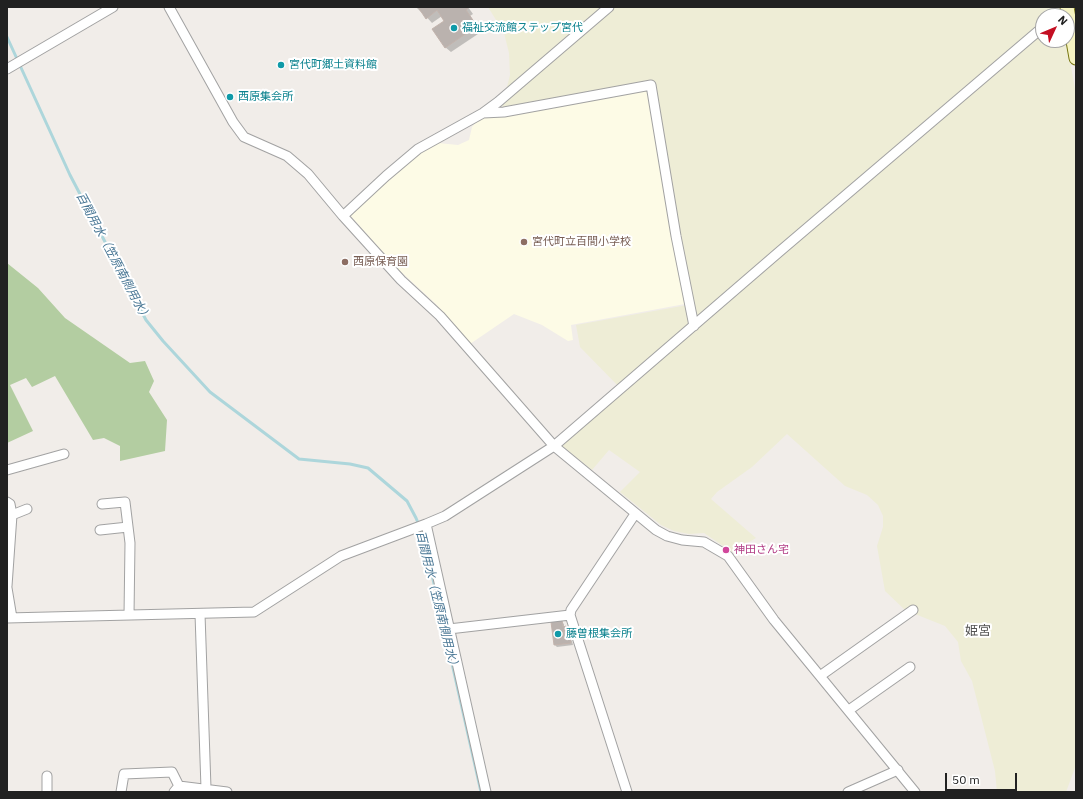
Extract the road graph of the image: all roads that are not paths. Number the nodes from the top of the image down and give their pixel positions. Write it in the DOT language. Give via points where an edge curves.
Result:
graph roads {
  1 [pos="113,7"];
  2 [pos="169,7"];
  3 [pos="609,7"];
  4 [pos="1035,34"];
  5 [pos="1074,48"];
  6 [pos="1076,58"];
  7 [pos="7,69"];
  8 [pos="483,113"];
  9 [pos="343,216"];
  10 [pos="694,326"];
  11 [pos="554,446"];
  12 [pos="64,454"];
  13 [pos="7,470"];
  14 [pos="7,502"];
  15 [pos="102,504"];
  16 [pos="27,509"];
  17 [pos="635,514"];
  18 [pos="12,515"];
  19 [pos="426,524"];
  20 [pos="128,527"];
  21 [pos="100,530"];
  22 [pos="7,587"];
  23 [pos="913,610"];
  24 [pos="200,614"];
  25 [pos="129,615"];
  26 [pos="570,615"];
  27 [pos="10,618"];
  28 [pos="449,629"];
  29 [pos="910,667"];
  30 [pos="820,676"];
  31 [pos="848,710"];
  32 [pos="898,770"];
  33 [pos="47,776"];
  34 [pos="206,788"];
  35 [pos="176,789"];
  36 [pos="47,792"];
  37 [pos="121,792"];
  38 [pos="227,792"];
  39 [pos="486,792"];
  40 [pos="627,792"];
  41 [pos="848,792"];
  42 [pos="915,792"];
  1 -- 7 [label="street"];
  2 -- 9 [label="street" via="233,122 244,137 287,156 308,174"];
  3 -- 8 [label="street"];
  4 -- 10 [label="street"];
  5 -- 6 [label="street"];
  8 -- 9 [label="street" via="418,149"];
  8 -- 10 [label="street" via="504,112 651,85"];
  9 -- 11 [label="street" via="401,280 440,316"];
  10 -- 11 [label="street"];
  11 -- 17 [label="street"];
  11 -- 19 [label="street" via="445,516"];
  12 -- 13 [label="street"];
  14 -- 18 [label="street" via="10,504"];
  15 -- 20 [label="street" via="124,502"];
  16 -- 18 [label="street"];
  17 -- 26 [label="street"];
  17 -- 30 [label="street" via="667,536 704,542 728,556 774,620"];
  18 -- 22 [label="street"];
  19 -- 24 [label="street" via="341,556 254,612"];
  19 -- 28 [label="street"];
  20 -- 21 [label="street"];
  20 -- 25 [label="street"];
  22 -- 27 [label="street"];
  23 -- 30 [label="street"];
  24 -- 25 [label="street"];
  24 -- 34 [label="street"];
  25 -- 27 [label="street"];
  26 -- 28 [label="street"];
  26 -- 40 [label="street"];
  28 -- 39 [label="street"];
  29 -- 31 [label="street"];
  30 -- 31 [label="street"];
  31 -- 32 [label="street"];
  32 -- 41 [label="street"];
  32 -- 42 [label="street"];
  33 -- 36 [label="street"];
  34 -- 35 [label="street"];
  34 -- 38 [label="street"];
  35 -- 37 [label="street" via="172,772 124,774"];
}
